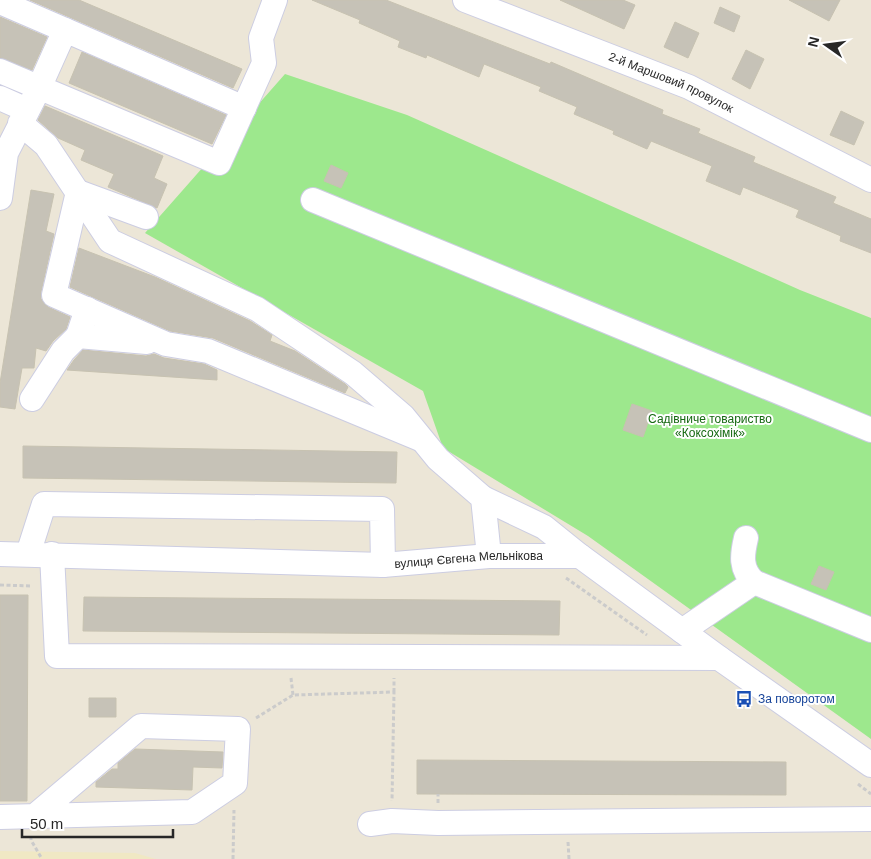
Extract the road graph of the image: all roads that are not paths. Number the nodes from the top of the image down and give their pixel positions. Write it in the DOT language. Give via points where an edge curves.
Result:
graph roads {
  1 [pos="275,0"];
  2 [pos="465,0"];
  3 [pos="0,2"];
  4 [pos="65,30"];
  5 [pos="0,72"];
  6 [pos="39,88"];
  7 [pos="0,98"];
  8 [pos="244,108"];
  9 [pos="24,116"];
  10 [pos="871,180"];
  11 [pos="78,192"];
  12 [pos="0,198"];
  13 [pos="313,200"];
  14 [pos="146,217"];
  15 [pos="87,310"];
  16 [pos="78,336"];
  17 [pos="166,344"];
  18 [pos="32,399"];
  19 [pos="871,430"];
  20 [pos="424,441"];
  21 [pos="483,498"];
  22 [pos="746,538"];
  23 [pos="0,554"];
  24 [pos="28,554"];
  25 [pos="52,554"];
  26 [pos="489,556"];
  27 [pos="580,556"];
  28 [pos="383,565"];
  29 [pos="754,582"];
  30 [pos="659,614"];
  31 [pos="871,630"];
  32 [pos="682,631"];
  33 [pos="651,651"];
  34 [pos="719,658"];
  35 [pos="871,765"];
  36 [pos="36,815"];
  37 [pos="866,816"];
  38 [pos="0,817"];
  39 [pos="381,823"];
  1 -- 8 [label="street" via="261,38 264,63"];
  2 -- 10 [label="street, 2-й Маршовий провулок" via="689,88"];
  3 -- 4 [label="street"];
  4 -- 6 [label="street"];
  4 -- 8 [label="street"];
  5 -- 6 [label="street"];
  6 -- 8 [label="street" via="219,163"];
  6 -- 9 [label="street"];
  7 -- 9 [label="street"];
  9 -- 11 [label="street"];
  9 -- 12 [label="street" via="6,153"];
  11 -- 14 [label="street"];
  11 -- 15 [label="street" via="54,296"];
  11 -- 20 [label="street" via="110,241 257,310 354,373 403,416"];
  13 -- 19 [label="street"];
  15 -- 16 [label="street"];
  15 -- 17 [label="street"];
  16 -- 17 [label="street"];
  16 -- 18 [label="street" via="63,351"];
  17 -- 20 [label="street" via="208,350"];
  20 -- 21 [label="street" via="438,459"];
  21 -- 26 [label="street"];
  21 -- 27 [label="street" via="544,527"];
  22 -- 29 [label="street" via="743,564 746,575"];
  23 -- 24 [label="street, вулиця Євгена Мельнікова"];
  24 -- 25 [label="street, вулиця Євгена Мельнікова"];
  24 -- 28 [label="street" via="44,504 382,508"];
  25 -- 28 [label="street, вулиця Євгена Мельнікова"];
  25 -- 33 [label="street" via="57,656"];
  26 -- 27 [label="street, вулиця Євгена Мельнікова"];
  26 -- 28 [label="street, вулиця Євгена Мельнікова"];
  27 -- 30 [label="street"];
  29 -- 31 [label="street"];
  29 -- 32 [label="street"];
  30 -- 32 [label="street"];
  30 -- 33 [label="street" via="664,623 664,634"];
  32 -- 34 [label="street"];
  33 -- 34 [label="street"];
  34 -- 35 [label="street"];
  36 -- 36 [label="street" via="192,812 235,783 238,729 141,726"];
  36 -- 38 [label="street"];
  37 -- 39 [label="street"];
}
